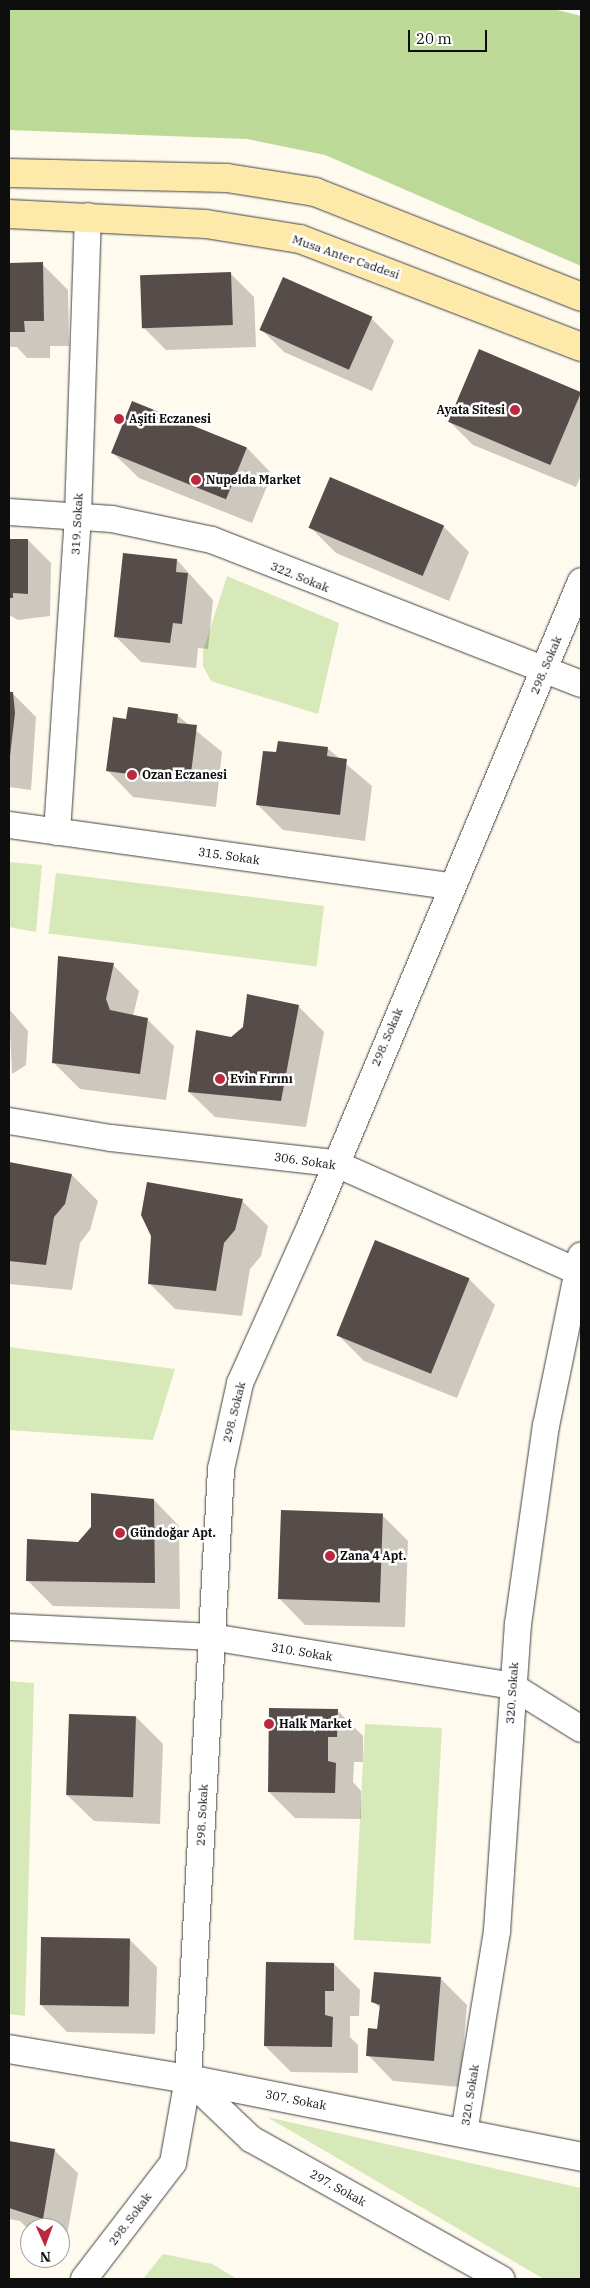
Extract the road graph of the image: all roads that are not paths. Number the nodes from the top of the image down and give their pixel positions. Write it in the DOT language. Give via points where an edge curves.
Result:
graph roads {
  1 [pos="9,173"];
  2 [pos="9,214"];
  3 [pos="88,216"];
  4 [pos="581,297"];
  5 [pos="581,347"];
  6 [pos="9,512"];
  7 [pos="78,515"];
  8 [pos="581,581"];
  9 [pos="545,667"];
  10 [pos="581,684"];
  11 [pos="9,825"];
  12 [pos="57,832"];
  13 [pos="450,886"];
  14 [pos="9,1121"];
  15 [pos="334,1163"];
  16 [pos="579,1266"];
  17 [pos="9,1627"];
  18 [pos="211,1637"];
  19 [pos="512,1686"];
  20 [pos="581,1728"];
  21 [pos="9,2049"];
  22 [pos="188,2079"];
  23 [pos="464,2132"];
  24 [pos="581,2157"];
  25 [pos="84,2279"];
  26 [pos="501,2279"];
  1 -- 4 [label="main road" via="227,178 315,192"];
  2 -- 3 [label="main road, Musa Anter Caddesi"];
  3 -- 5 [label="main road, Musa Anter Caddesi" via="206,224 300,239"];
  3 -- 7 [label="street, 319. Sokak"];
  6 -- 7 [label="street, 322. Sokak"];
  7 -- 9 [label="street, 322. Sokak" via="212,540 312,583"];
  7 -- 12 [label="street, 319. Sokak"];
  8 -- 9 [label="street, 298. Sokak"];
  9 -- 10 [label="street, 322. Sokak"];
  9 -- 13 [label="street, 298. Sokak"];
  11 -- 12 [label="street, 315. Sokak"];
  12 -- 13 [label="street, 315. Sokak"];
  13 -- 15 [label="street, 298. Sokak"];
  14 -- 15 [label="street, 306. Sokak" via="111,1138"];
  15 -- 16 [label="street, 306. Sokak"];
  15 -- 18 [label="street, 298. Sokak" via="311,1225 240,1383 221,1469"];
  16 -- 19 [label="street, 320. Sokak" via="546,1426"];
  17 -- 18 [label="street, 310. Sokak"];
  18 -- 19 [label="street, 310. Sokak"];
  18 -- 22 [label="street, 298. Sokak"];
  19 -- 20 [label="street, 310. Sokak"];
  19 -- 23 [label="street, 320. Sokak" via="497,1931"];
  21 -- 22 [label="street, 307. Sokak"];
  22 -- 23 [label="street, 307. Sokak"];
  22 -- 25 [label="street, 298. Sokak" via="173,2163"];
  22 -- 26 [label="street, 297. Sokak" via="251,2139"];
  23 -- 24 [label="street, 307. Sokak"];
}
